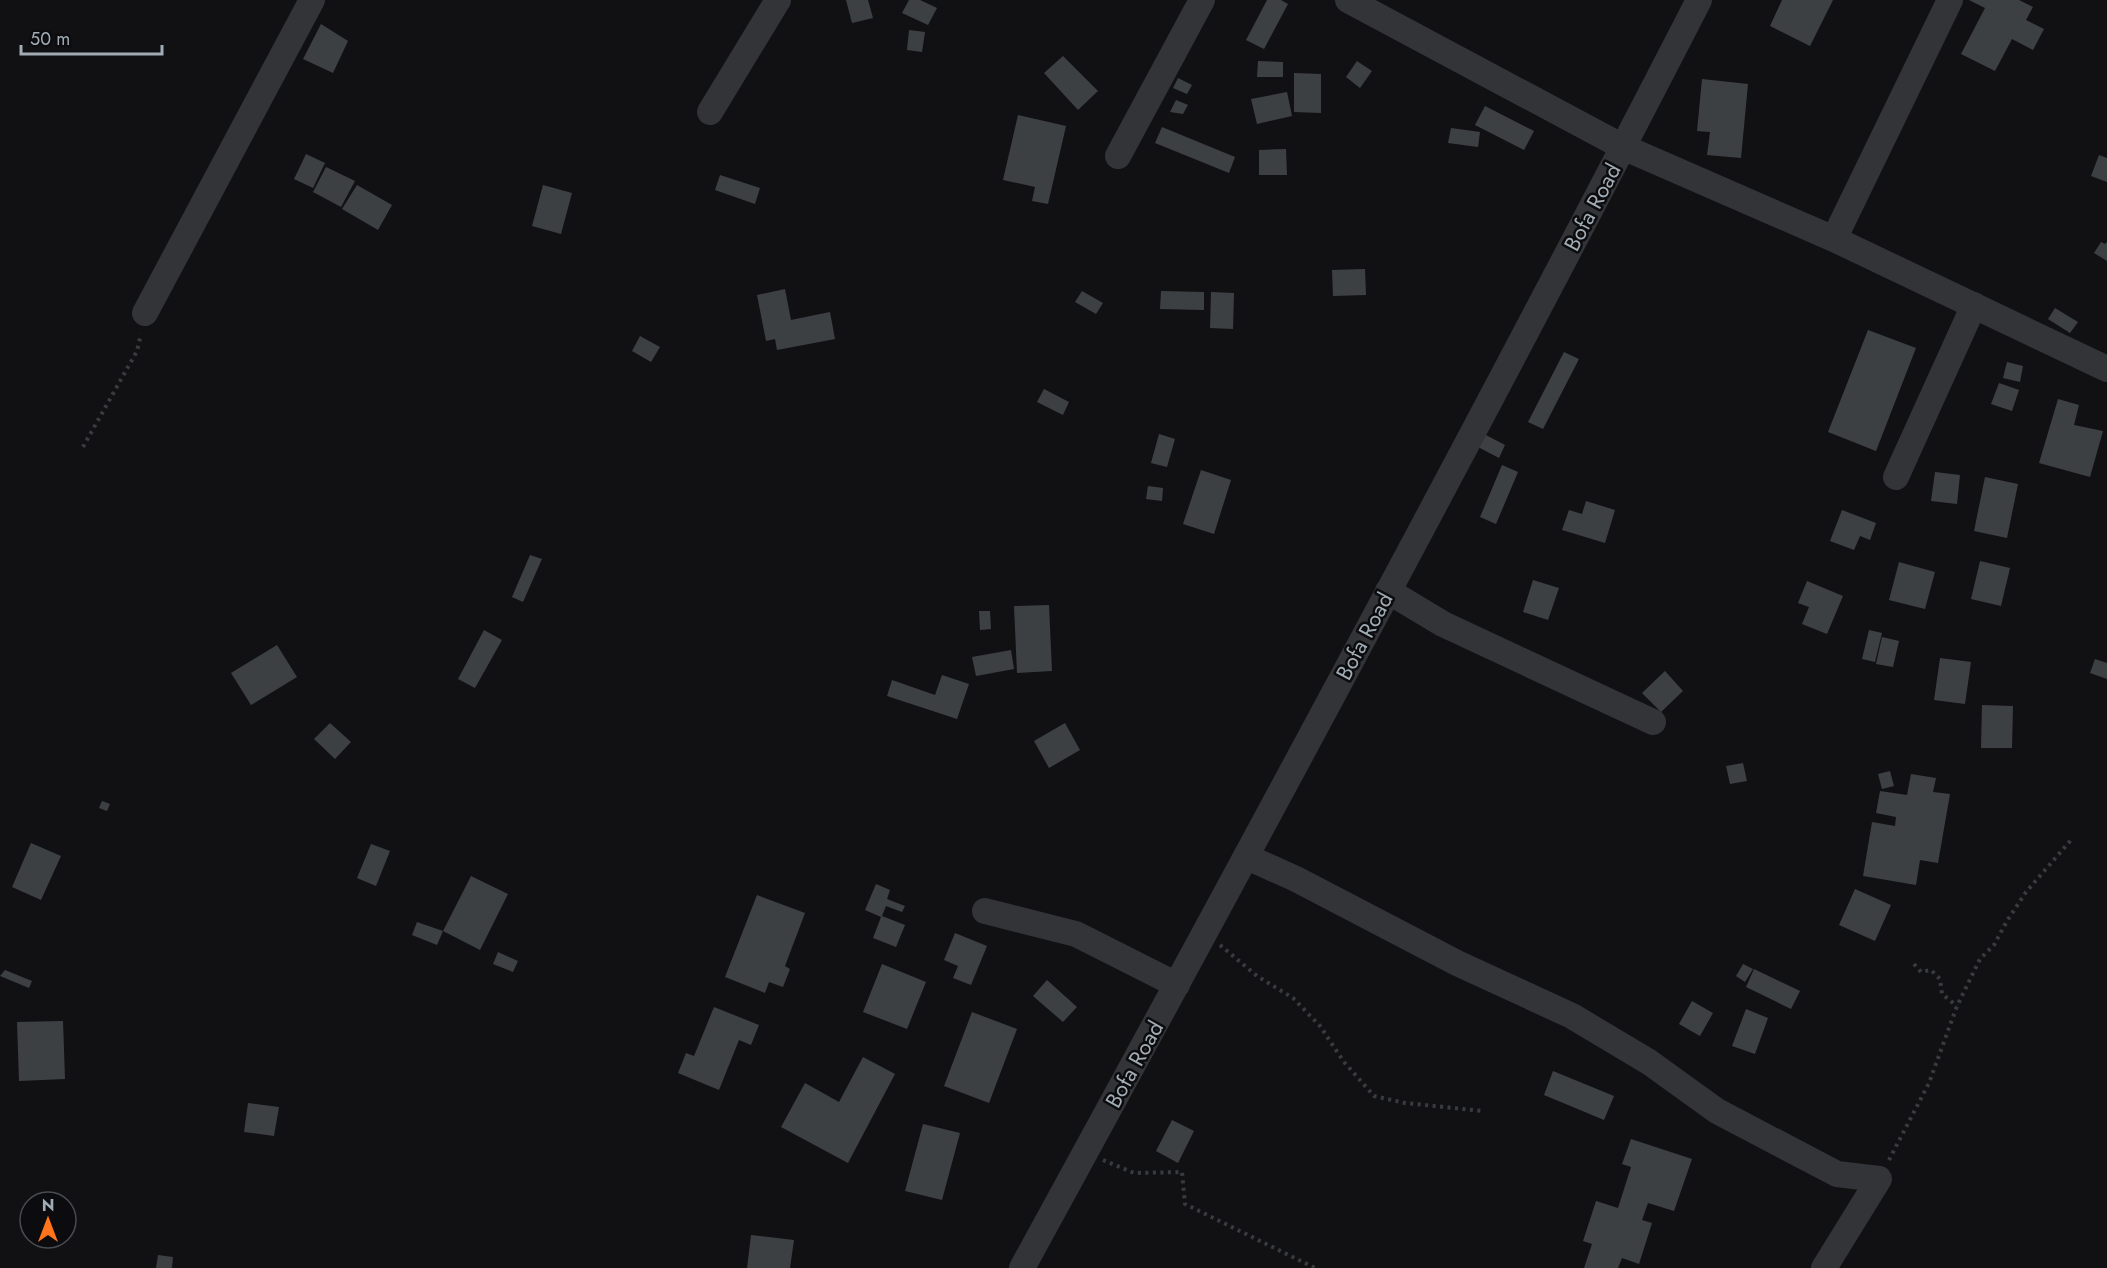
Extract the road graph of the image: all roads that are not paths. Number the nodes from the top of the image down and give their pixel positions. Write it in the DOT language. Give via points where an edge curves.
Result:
graph roads {
  1 [pos="312,0"];
  2 [pos="778,0"];
  3 [pos="1202,0"];
  4 [pos="1348,0"];
  5 [pos="1699,0"];
  6 [pos="1950,0"];
  7 [pos="710,112"];
  8 [pos="1623,147"];
  9 [pos="1118,156"];
  10 [pos="1834,239"];
  11 [pos="1974,305"];
  12 [pos="145,313"];
  13 [pos="2107,369"];
  14 [pos="1896,477"];
  15 [pos="1388,591"];
  16 [pos="1653,722"];
  17 [pos="1247,857"];
  18 [pos="985,911"];
  19 [pos="1177,985"];
  20 [pos="1022,1268"];
  21 [pos="1824,1268"];
  1 -- 12 [label="street"];
  2 -- 7 [label="street"];
  3 -- 9 [label="street"];
  4 -- 8 [label="street"];
  5 -- 8 [label="street, Bofa Road"];
  6 -- 10 [label="street"];
  8 -- 10 [label="street"];
  8 -- 15 [label="street, Bofa Road"];
  10 -- 11 [label="street"];
  11 -- 13 [label="street"];
  11 -- 14 [label="street"];
  15 -- 16 [label="street" via="1443,624"];
  15 -- 17 [label="street, Bofa Road"];
  17 -- 19 [label="street, Bofa Road"];
  17 -- 21 [label="street" via="1456,963 1572,1016 1649,1062 1717,1111 1837,1174 1879,1179"];
  18 -- 19 [label="street" via="1076,934"];
  19 -- 20 [label="street, Bofa Road"];
}
